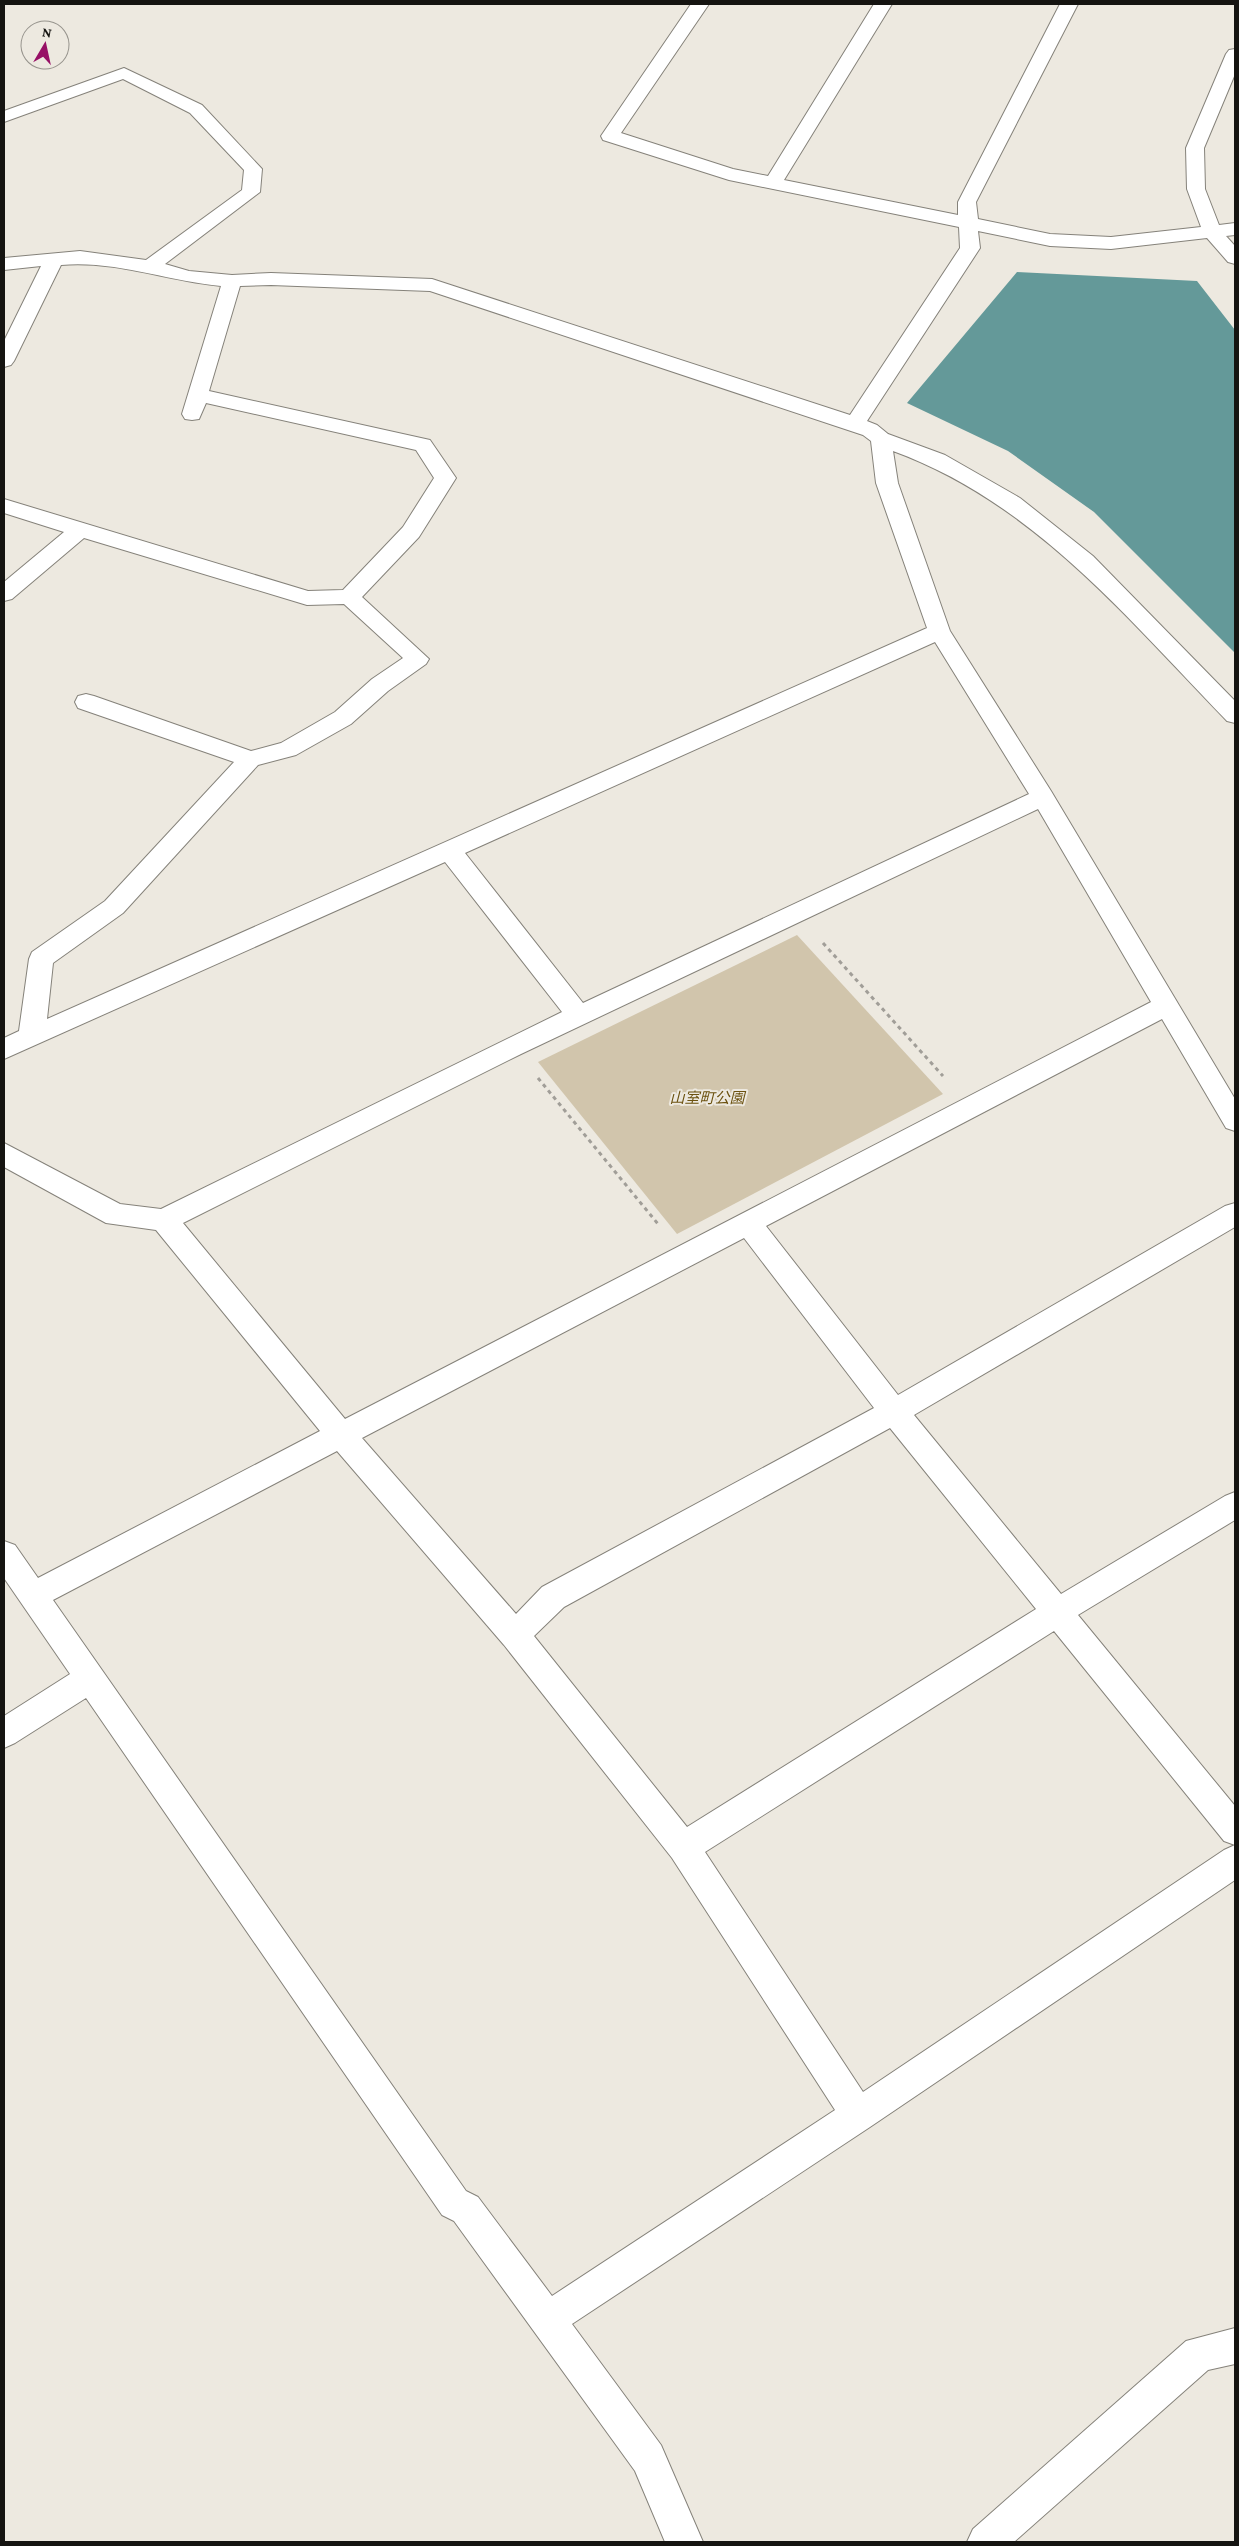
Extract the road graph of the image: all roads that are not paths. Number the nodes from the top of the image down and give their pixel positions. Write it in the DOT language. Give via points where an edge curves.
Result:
graph roads {
  1 [pos="700,4"];
  2 [pos="883,4"];
  3 [pos="1069,4"];
  4 [pos="1235,54"];
  5 [pos="4,117"];
  6 [pos="772,183"];
  7 [pos="970,224"];
  8 [pos="1235,228"];
  9 [pos="1212,232"];
  10 [pos="1235,258"];
  11 [pos="53,261"];
  12 [pos="4,264"];
  13 [pos="150,266"];
  14 [pos="232,281"];
  15 [pos="4,361"];
  16 [pos="855,424"];
  17 [pos="881,439"];
  18 [pos="4,506"];
  19 [pos="81,530"];
  20 [pos="4,594"];
  21 [pos="349,597"];
  22 [pos="939,631"];
  23 [pos="86,702"];
  24 [pos="1235,715"];
  25 [pos="250,759"];
  26 [pos="1043,797"];
  27 [pos="449,850"];
  28 [pos="1167,1005"];
  29 [pos="580,1016"];
  30 [pos="31,1037"];
  31 [pos="4,1049"];
  32 [pos="1235,1121"];
  33 [pos="4,1154"];
  34 [pos="1235,1214"];
  35 [pos="164,1220"];
  36 [pos="748,1223"];
  37 [pos="894,1412"];
  38 [pos="340,1434"];
  39 [pos="1235,1505"];
  40 [pos="6,1560"];
  41 [pos="32,1595"];
  42 [pos="1058,1612"];
  43 [pos="515,1636"];
  44 [pos="90,1678"];
  45 [pos="4,1733"];
  46 [pos="1235,1830"];
  47 [pos="683,1847"];
  48 [pos="1235,1861"];
  49 [pos="858,2115"];
  50 [pos="547,2320"];
  51 [pos="1235,2346"];
  52 [pos="684,2542"];
  53 [pos="986,2542"];
  1 -- 6 [label="street" via="610,136 729,174"];
  2 -- 6 [label="street"];
  3 -- 7 [label="street" via="967,202"];
  4 -- 9 [label="street" via="1195,148 1196,189"];
  5 -- 13 [label="street" via="124,73 196,109 253,169 251,192"];
  6 -- 7 [label="street"];
  7 -- 9 [label="street" via="1050,240 1111,243"];
  7 -- 16 [label="street" via="970,248"];
  8 -- 9 [label="street"];
  9 -- 10 [label="street"];
  11 -- 12 [label="street"];
  11 -- 13 [label="street" via="80,257"];
  11 -- 15 [label="street"];
  13 -- 14 [label="street" via="187,277"];
  14 -- 16 [label="street" via="271,279 432,285"];
  14 -- 21 [label="street" via="195,404 423,445 445,478 411,532"];
  16 -- 17 [label="street"];
  17 -- 22 [label="street" via="887,484"];
  17 -- 24 [label="street" via="938,460 1012,503 1085,561"];
  18 -- 19 [label="street"];
  19 -- 20 [label="street"];
  19 -- 21 [label="street" via="307,598"];
  21 -- 25 [label="street" via="418,659 380,685 343,718 288,749"];
  22 -- 26 [label="street"];
  22 -- 27 [label="street"];
  23 -- 25 [label="street"];
  25 -- 30 [label="street" via="114,907 40,959 40,981"];
  26 -- 28 [label="street"];
  26 -- 29 [label="street"];
  27 -- 29 [label="street"];
  27 -- 30 [label="street"];
  28 -- 32 [label="street"];
  28 -- 36 [label="street"];
  29 -- 35 [label="street"];
  30 -- 31 [label="street"];
  33 -- 35 [label="street" via="116,1215"];
  34 -- 37 [label="street"];
  35 -- 38 [label="street"];
  36 -- 37 [label="street"];
  36 -- 38 [label="street"];
  37 -- 42 [label="street"];
  37 -- 43 [label="street" via="553,1597"];
  38 -- 41 [label="street"];
  38 -- 43 [label="street"];
  39 -- 42 [label="street"];
  40 -- 41 [label="street"];
  41 -- 44 [label="street"];
  42 -- 46 [label="street"];
  42 -- 47 [label="street"];
  43 -- 47 [label="street"];
  44 -- 45 [label="street"];
  44 -- 50 [label="street" via="454,2203 466,2209"];
  47 -- 49 [label="street"];
  48 -- 49 [label="street"];
  49 -- 50 [label="street"];
  50 -- 52 [label="street" via="648,2458"];
  51 -- 53 [label="street" via="1199,2354"];
}
